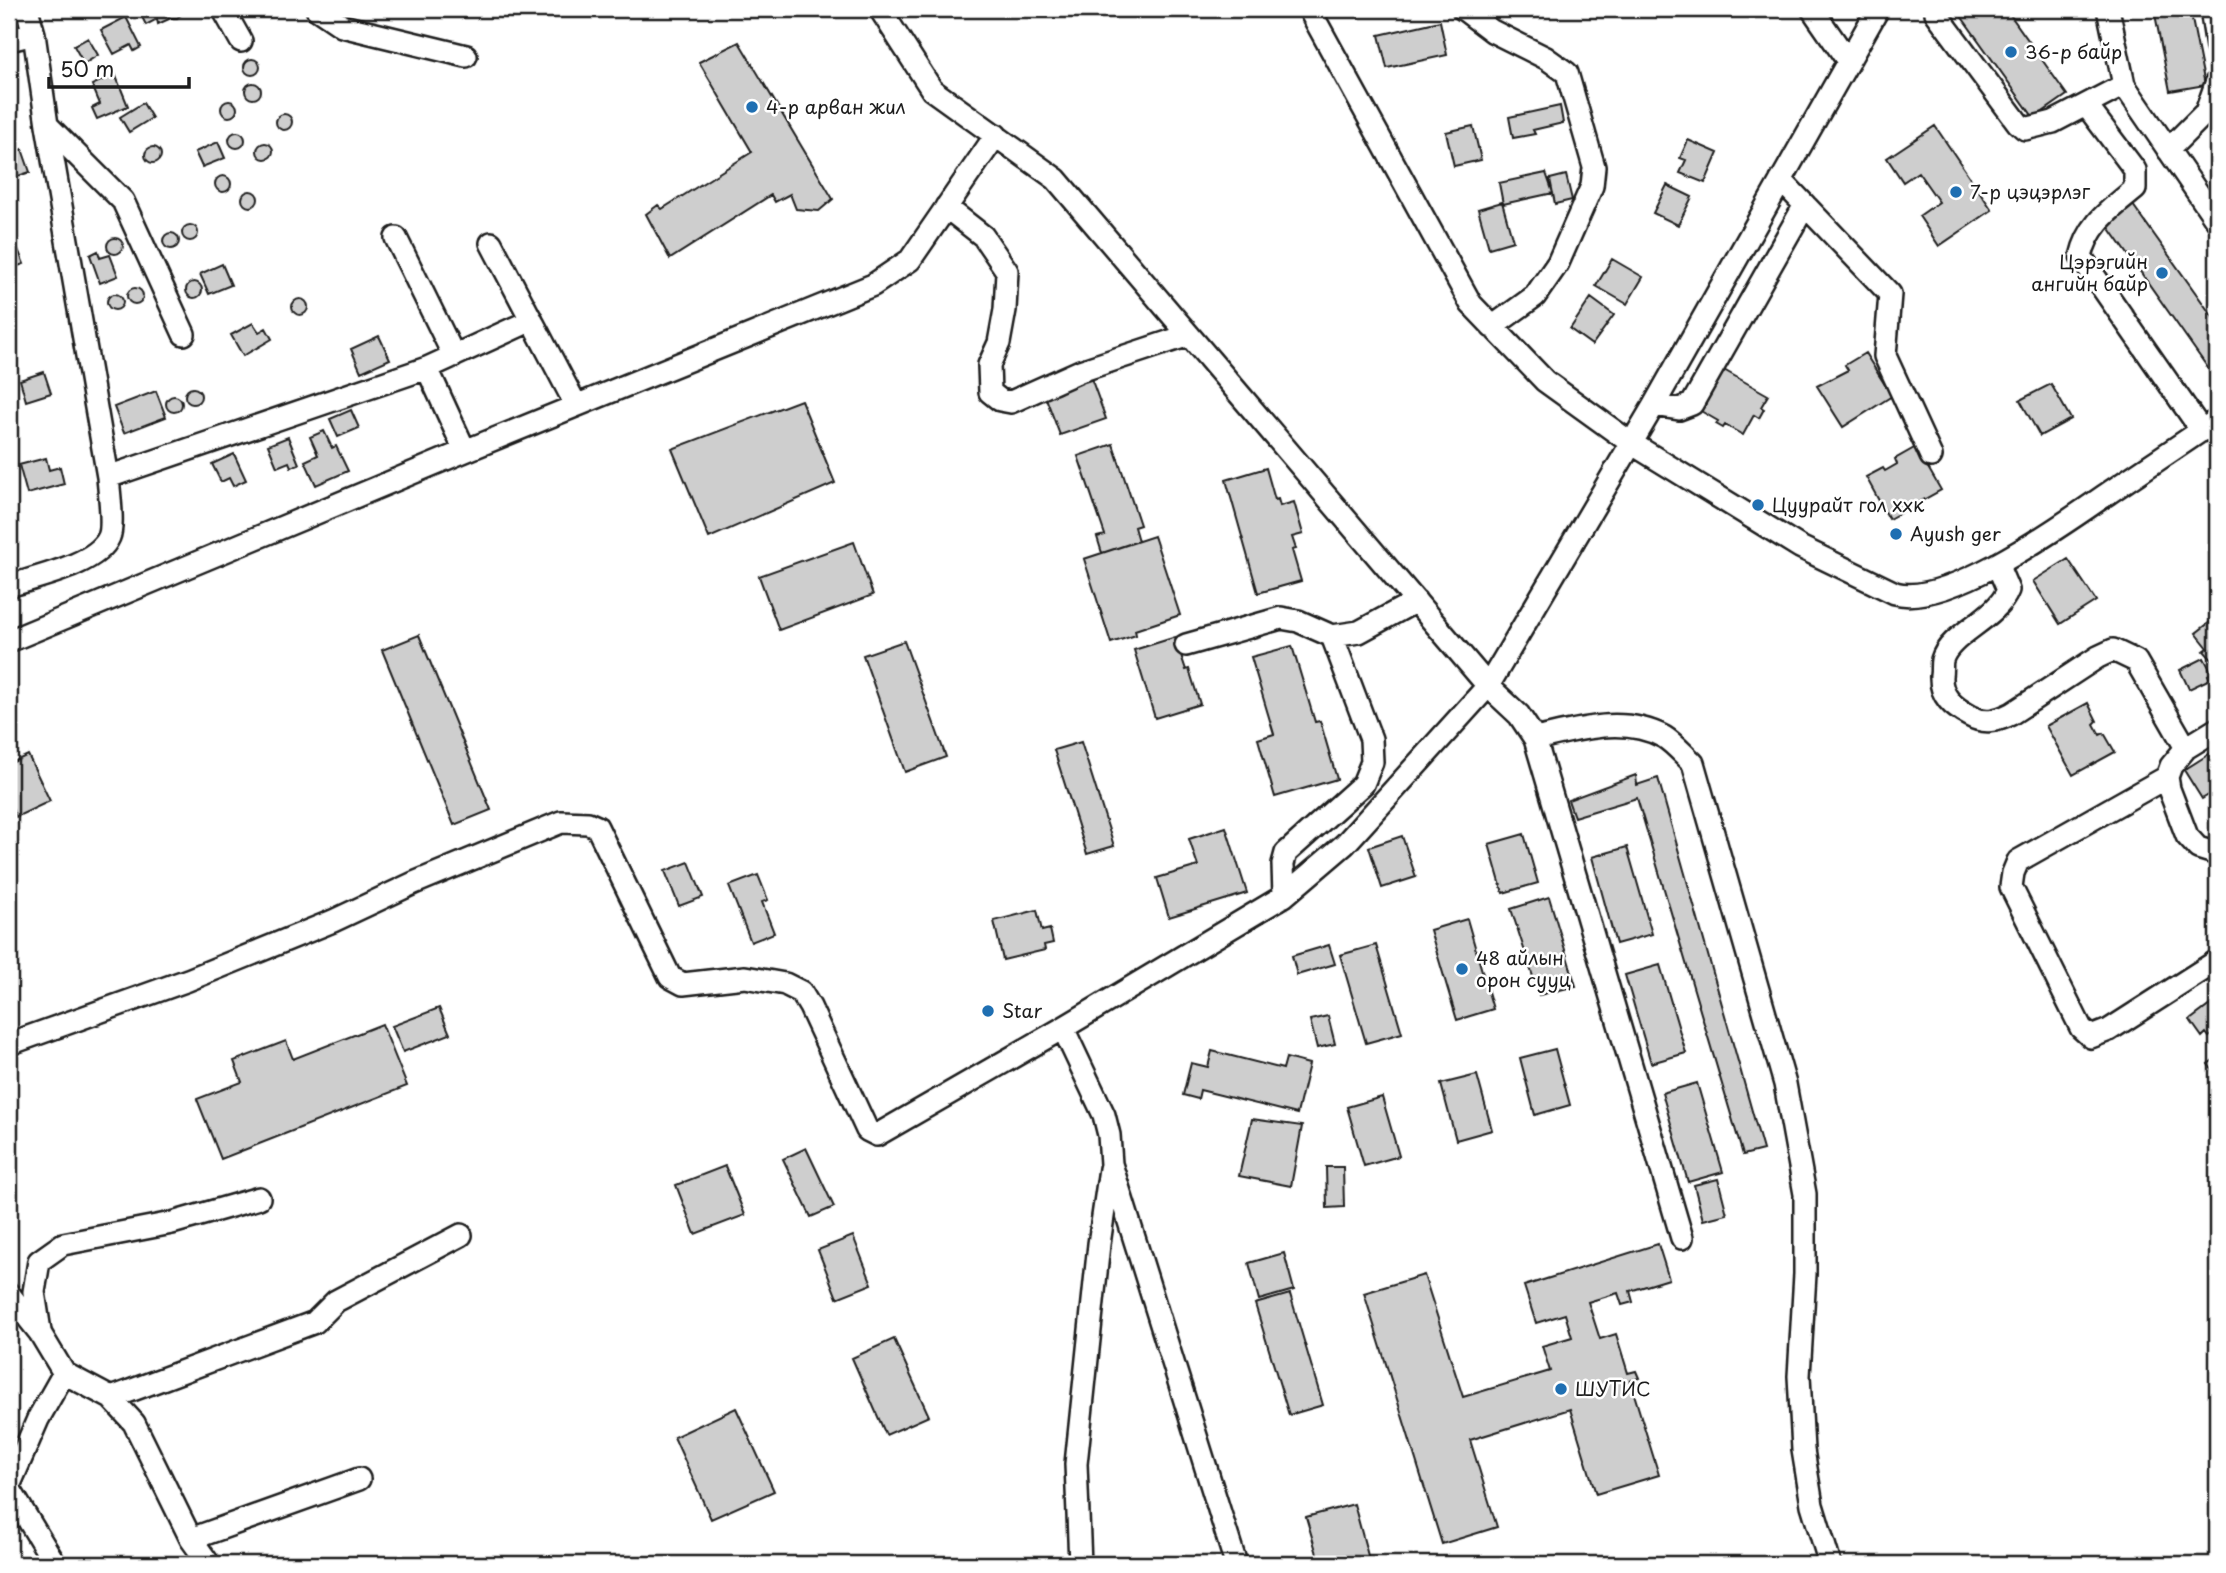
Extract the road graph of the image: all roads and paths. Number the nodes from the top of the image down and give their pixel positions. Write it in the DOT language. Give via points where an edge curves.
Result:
graph roads {
  1 [pos="27,9"];
  2 [pos="223,9"];
  3 [pos="317,9"];
  4 [pos="880,9"];
  5 [pos="1309,9"];
  6 [pos="1463,9"];
  7 [pos="1812,9"];
  8 [pos="1878,9"];
  9 [pos="2108,9"];
  10 [pos="2211,9"];
  11 [pos="1936,13"];
  12 [pos="34,34"];
  13 [pos="9,40"];
  14 [pos="241,41"];
  15 [pos="2217,47"];
  16 [pos="466,55"];
  17 [pos="1847,61"];
  18 [pos="2217,81"];
  19 [pos="2124,85"];
  20 [pos="2086,105"];
  21 [pos="47,125"];
  22 [pos="996,135"];
  23 [pos="2168,150"];
  24 [pos="1781,180"];
  25 [pos="1805,205"];
  26 [pos="946,207"];
  27 [pos="2217,221"];
  28 [pos="396,238"];
  29 [pos="491,243"];
  30 [pos="532,320"];
  31 [pos="1492,327"];
  32 [pos="184,334"];
  33 [pos="1189,335"];
  34 [pos="454,356"];
  35 [pos="427,368"];
  36 [pos="576,405"];
  37 [pos="1654,405"];
  38 [pos="2209,426"];
  39 [pos="1631,443"];
  40 [pos="465,451"];
  41 [pos="1931,456"];
  42 [pos="108,477"];
  43 [pos="1997,564"];
  44 [pos="9,586"];
  45 [pos="1416,601"];
  46 [pos="1332,636"];
  47 [pos="9,641"];
  48 [pos="1186,645"];
  49 [pos="1488,686"];
  50 [pos="2217,729"];
  51 [pos="1535,739"];
  52 [pos="2186,748"];
  53 [pos="2167,777"];
  54 [pos="2217,849"];
  55 [pos="1284,896"];
  56 [pos="2217,961"];
  57 [pos="1063,1028"];
  58 [pos="9,1044"];
  59 [pos="1111,1164"];
  60 [pos="259,1198"];
  61 [pos="461,1235"];
  62 [pos="1682,1238"];
  63 [pos="9,1294"];
  64 [pos="40,1333"];
  65 [pos="64,1373"];
  66 [pos="111,1398"];
  67 [pos="359,1479"];
  68 [pos="9,1487"];
  69 [pos="191,1539"];
  70 [pos="55,1564"];
  71 [pos="209,1564"];
  72 [pos="1080,1564"];
  73 [pos="1236,1564"];
  74 [pos="1830,1564"];
  1 -- 12 [label="street"];
  2 -- 14 [label="street"];
  3 -- 16 [label="street" via="342,26"];
  4 -- 22 [label="street" via="932,90"];
  5 -- 31 [label="street" via="1471,304"];
  6 -- 31 [label="street" via="1567,74 1594,167 1592,186 1558,263 1535,296"];
  7 -- 17 [label="street"];
  8 -- 17 [label="street"];
  9 -- 19 [label="street"];
  10 -- 15 [label="street"];
  11 -- 20 [label="street" via="2025,129 2053,122"];
  12 -- 13 [label="street"];
  12 -- 21 [label="street"];
  17 -- 24 [label="street"];
  18 -- 23 [label="street" via="2206,112"];
  19 -- 20 [label="street"];
  19 -- 23 [label="street"];
  20 -- 38 [label="street" via="2134,170 2135,189 2100,217 2084,240 2081,257"];
  21 -- 32 [label="street" via="123,201"];
  21 -- 42 [label="street"];
  22 -- 26 [label="street"];
  22 -- 33 [label="street" via="1056,179"];
  23 -- 27 [label="street"];
  24 -- 25 [label="street"];
  24 -- 37 [label="street"];
  25 -- 37 [label="street" via="1692,404 1679,409"];
  25 -- 41 [label="street" via="1890,294 1885,356"];
  26 -- 33 [label="street" via="983,236 1007,271 999,343 989,365 990,392 1000,400 1011,402 1080,371"];
  26 -- 36 [label="street" via="910,260 873,285"];
  28 -- 34 [label="street"];
  29 -- 30 [label="street"];
  30 -- 34 [label="street"];
  30 -- 36 [label="street"];
  31 -- 39 [label="street" via="1545,381"];
  33 -- 45 [label="street"];
  34 -- 35 [label="street"];
  35 -- 40 [label="street"];
  35 -- 42 [label="street"];
  36 -- 40 [label="street"];
  37 -- 39 [label="street"];
  38 -- 43 [label="street" via="2035,544"];
  39 -- 43 [label="street" via="1800,547 1895,593 1907,596 1948,586"];
  39 -- 49 [label="street"];
  40 -- 47 [label="street"];
  42 -- 44 [label="street" via="111,535 100,550 78,563"];
  43 -- 52 [label="street" via="2008,590 2003,601 1950,646 1942,659 1940,687 1950,704 1973,718 1996,722 2113,650 2136,661"];
  45 -- 46 [label="street" via="1359,632"];
  45 -- 49 [label="street"];
  46 -- 48 [label="street" via="1281,618"];
  46 -- 55 [label="street" via="1371,739 1372,762 1363,784 1286,853"];
  49 -- 51 [label="street" via="1519,715"];
  49 -- 55 [label="street" via="1345,844"];
  50 -- 52 [label="street"];
  51 -- 62 [label="street"];
  51 -- 74 [label="street" via="1603,725 1638,726 1665,738 1693,763 1785,1084 1805,1194 1799,1376 1803,1450 1812,1505"];
  52 -- 53 [label="street"];
  53 -- 54 [label="street" via="2187,836 2198,848"];
  53 -- 56 [label="street" via="2018,860 2011,887 2081,1028 2091,1037"];
  55 -- 57 [label="street"];
  57 -- 58 [label="street" via="873,1135 801,992 785,984 746,977 683,984 670,977 597,827 561,822 212,970"];
  57 -- 59 [label="street" via="1104,1115"];
  59 -- 72 [label="street" via="1076,1464"];
  59 -- 73 [label="street"];
  60 -- 64 [label="street" via="172,1223 64,1244 39,1261 34,1292"];
  61 -- 66 [label="street" via="335,1301 315,1322"];
  63 -- 64 [label="street"];
  64 -- 65 [label="street"];
  65 -- 66 [label="street"];
  65 -- 68 [label="street"];
  66 -- 69 [label="street" via="134,1423"];
  67 -- 69 [label="street"];
  68 -- 70 [label="street"];
  69 -- 71 [label="street"];
}
